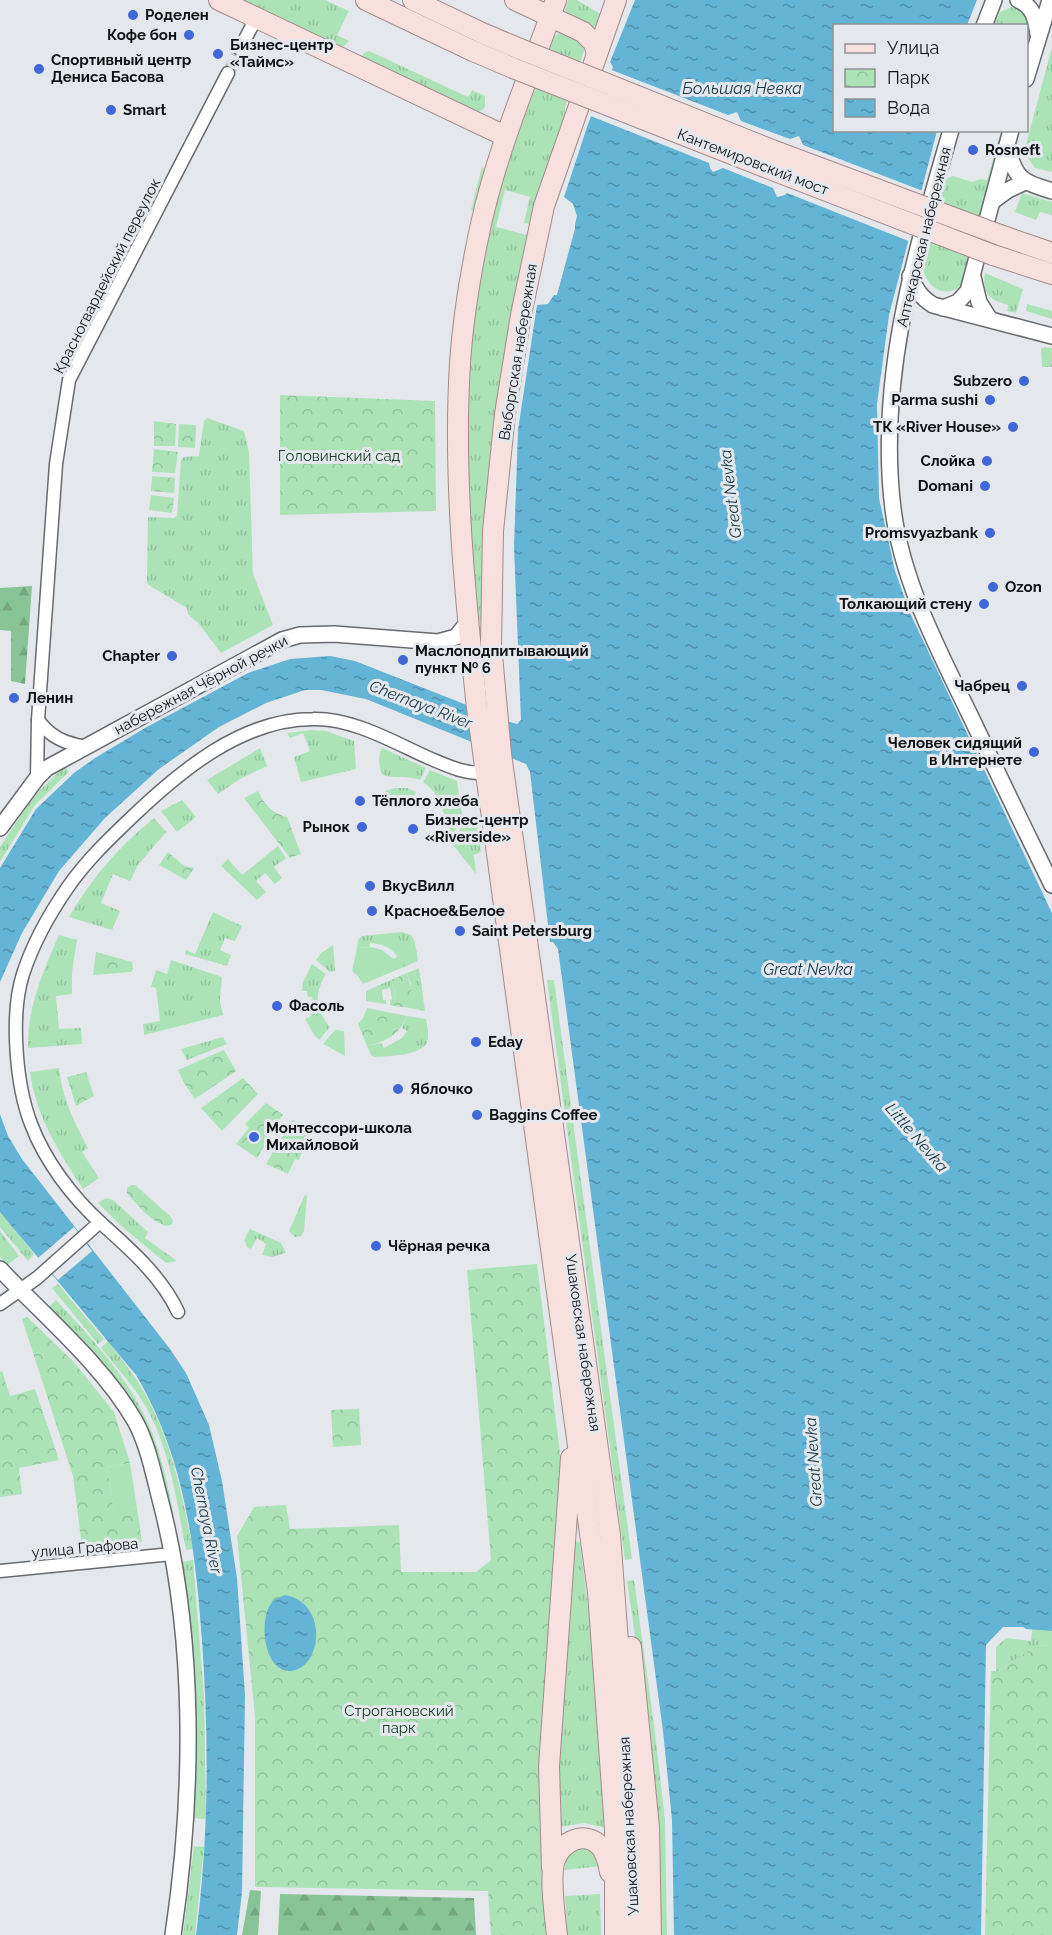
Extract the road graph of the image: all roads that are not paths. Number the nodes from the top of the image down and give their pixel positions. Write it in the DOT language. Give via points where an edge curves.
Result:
graph roads {
  1 [pos="219,0"];
  2 [pos="366,0"];
  3 [pos="412,0"];
  4 [pos="515,0"];
  5 [pos="616,0"];
  6 [pos="994,0"];
  7 [pos="1007,0"];
  8 [pos="1018,0"];
  9 [pos="1050,0"];
  10 [pos="553,8"];
  11 [pos="256,18"];
  12 [pos="986,21"];
  13 [pos="1039,37"];
  14 [pos="240,49"];
  15 [pos="597,54"];
  16 [pos="228,73"];
  17 [pos="1028,73"];
  18 [pos="950,132"];
  19 [pos="1010,132"];
  20 [pos="505,136"];
  21 [pos="1007,146"];
  22 [pos="1025,182"];
  23 [pos="1052,191"];
  24 [pos="993,201"];
  25 [pos="1052,253"];
  26 [pos="1052,274"];
  27 [pos="910,276"];
  28 [pos="973,277"];
  29 [pos="943,308"];
  30 [pos="989,318"];
  31 [pos="1052,336"];
  32 [pos="468,622"];
  33 [pos="38,720"];
  34 [pos="86,747"];
  35 [pos="501,754"];
  36 [pos="485,772"];
  37 [pos="37,778"];
  38 [pos="0,828"];
  39 [pos="1052,885"];
  40 [pos="100,1222"];
  41 [pos="0,1269"];
  42 [pos="19,1290"];
  43 [pos="0,1304"];
  44 [pos="178,1312"];
  45 [pos="569,1389"];
  46 [pos="610,1535"];
  47 [pos="172,1554"];
  48 [pos="0,1571"];
  49 [pos="552,1868"];
  50 [pos="616,1907"];
  51 [pos="173,1935"];
  52 [pos="557,1935"];
  53 [pos="615,1935"];
  54 [pos="633,1935"];
  55 [pos="651,1935"];
  1 -- 11 [label="main road"];
  2 -- 26 [label="main road, Кантемировский мост, bridge" via="513,68 993,255"];
  3 -- 25 [label="main road, Кантемировский мост, bridge" via="520,49 767,148"];
  4 -- 10 [label="main road"];
  5 -- 15 [label="main road, Выборгская набережная"];
  6 -- 12 [label="street"];
  7 -- 12 [label="street" via="998,4"];
  8 -- 13 [label="street" via="1031,9"];
  9 -- 13 [label="street"];
  10 -- 15 [label="main road" via="589,36"];
  10 -- 20 [label="main road"];
  11 -- 14 [label="street"];
  11 -- 20 [label="main road"];
  13 -- 17 [label="street"];
  15 -- 35 [label="main road, Выборгская набережная" via="544,206 505,414 493,531 491,644"];
  16 -- 33 [label="street, Красногвардейский переулок" via="69,380 56,464"];
  18 -- 27 [label="street, Аптекарская набережная"];
  19 -- 21 [label="street"];
  20 -- 32 [label="main road" via="481,224 460,362 459,469"];
  21 -- 22 [label="street" via="1013,167"];
  21 -- 24 [label="street"];
  22 -- 23 [label="street"];
  22 -- 24 [label="street"];
  24 -- 28 [label="street"];
  27 -- 29 [label="street" via="923,299"];
  27 -- 39 [label="street, Аптекарская набережная" via="889,417 893,511 903,558 948,670"];
  28 -- 29 [label="street" via="963,297"];
  28 -- 30 [label="street" via="979,302"];
  29 -- 30 [label="street"];
  30 -- 31 [label="street"];
  32 -- 34 [label="street, набережная Чёрной речки" via="456,637 438,642 334,634 290,637"];
  32 -- 36 [label="main road, Ушаковская набережная"];
  33 -- 34 [label="street" via="56,738"];
  33 -- 37 [label="street, Красногвардейский переулок"];
  34 -- 37 [label="street, набережная Чёрной речки" via="47,768"];
  35 -- 46 [label="main road, Ушаковская набережная"];
  36 -- 40 [label="street" via="455,769 341,722 313,719 271,724 219,748 176,779 91,859 48,920 22,976 17,1051 24,1106 40,1146 74,1195"];
  36 -- 45 [label="main road, Ушаковская набережная"];
  37 -- 38 [label="street, набережная Чёрной речки"];
  40 -- 42 [label="street"];
  40 -- 44 [label="street" via="165,1287"];
  41 -- 42 [label="street"];
  42 -- 43 [label="street"];
  42 -- 47 [label="street" via="77,1347 134,1421 147,1450"];
  45 -- 49 [label="main road" via="570,1474 549,1766"];
  45 -- 50 [label="main road, Ушаковская набережная" via="598,1592 615,1830"];
  46 -- 54 [label="main road, Ушаковская набережная" via="632,1828"];
  46 -- 55 [label="main road" via="620,1573 636,1693 649,1827"];
  47 -- 48 [label="street, улица Графова"];
  47 -- 51 [label="street" via="188,1736 180,1888"];
  49 -- 50 [label="main road, Ушаковская набережная" via="558,1852 570,1842 577,1838 594,1841 605,1852"];
  49 -- 52 [label="main road"];
  50 -- 53 [label="main road, Ушаковская набережная"];
}
